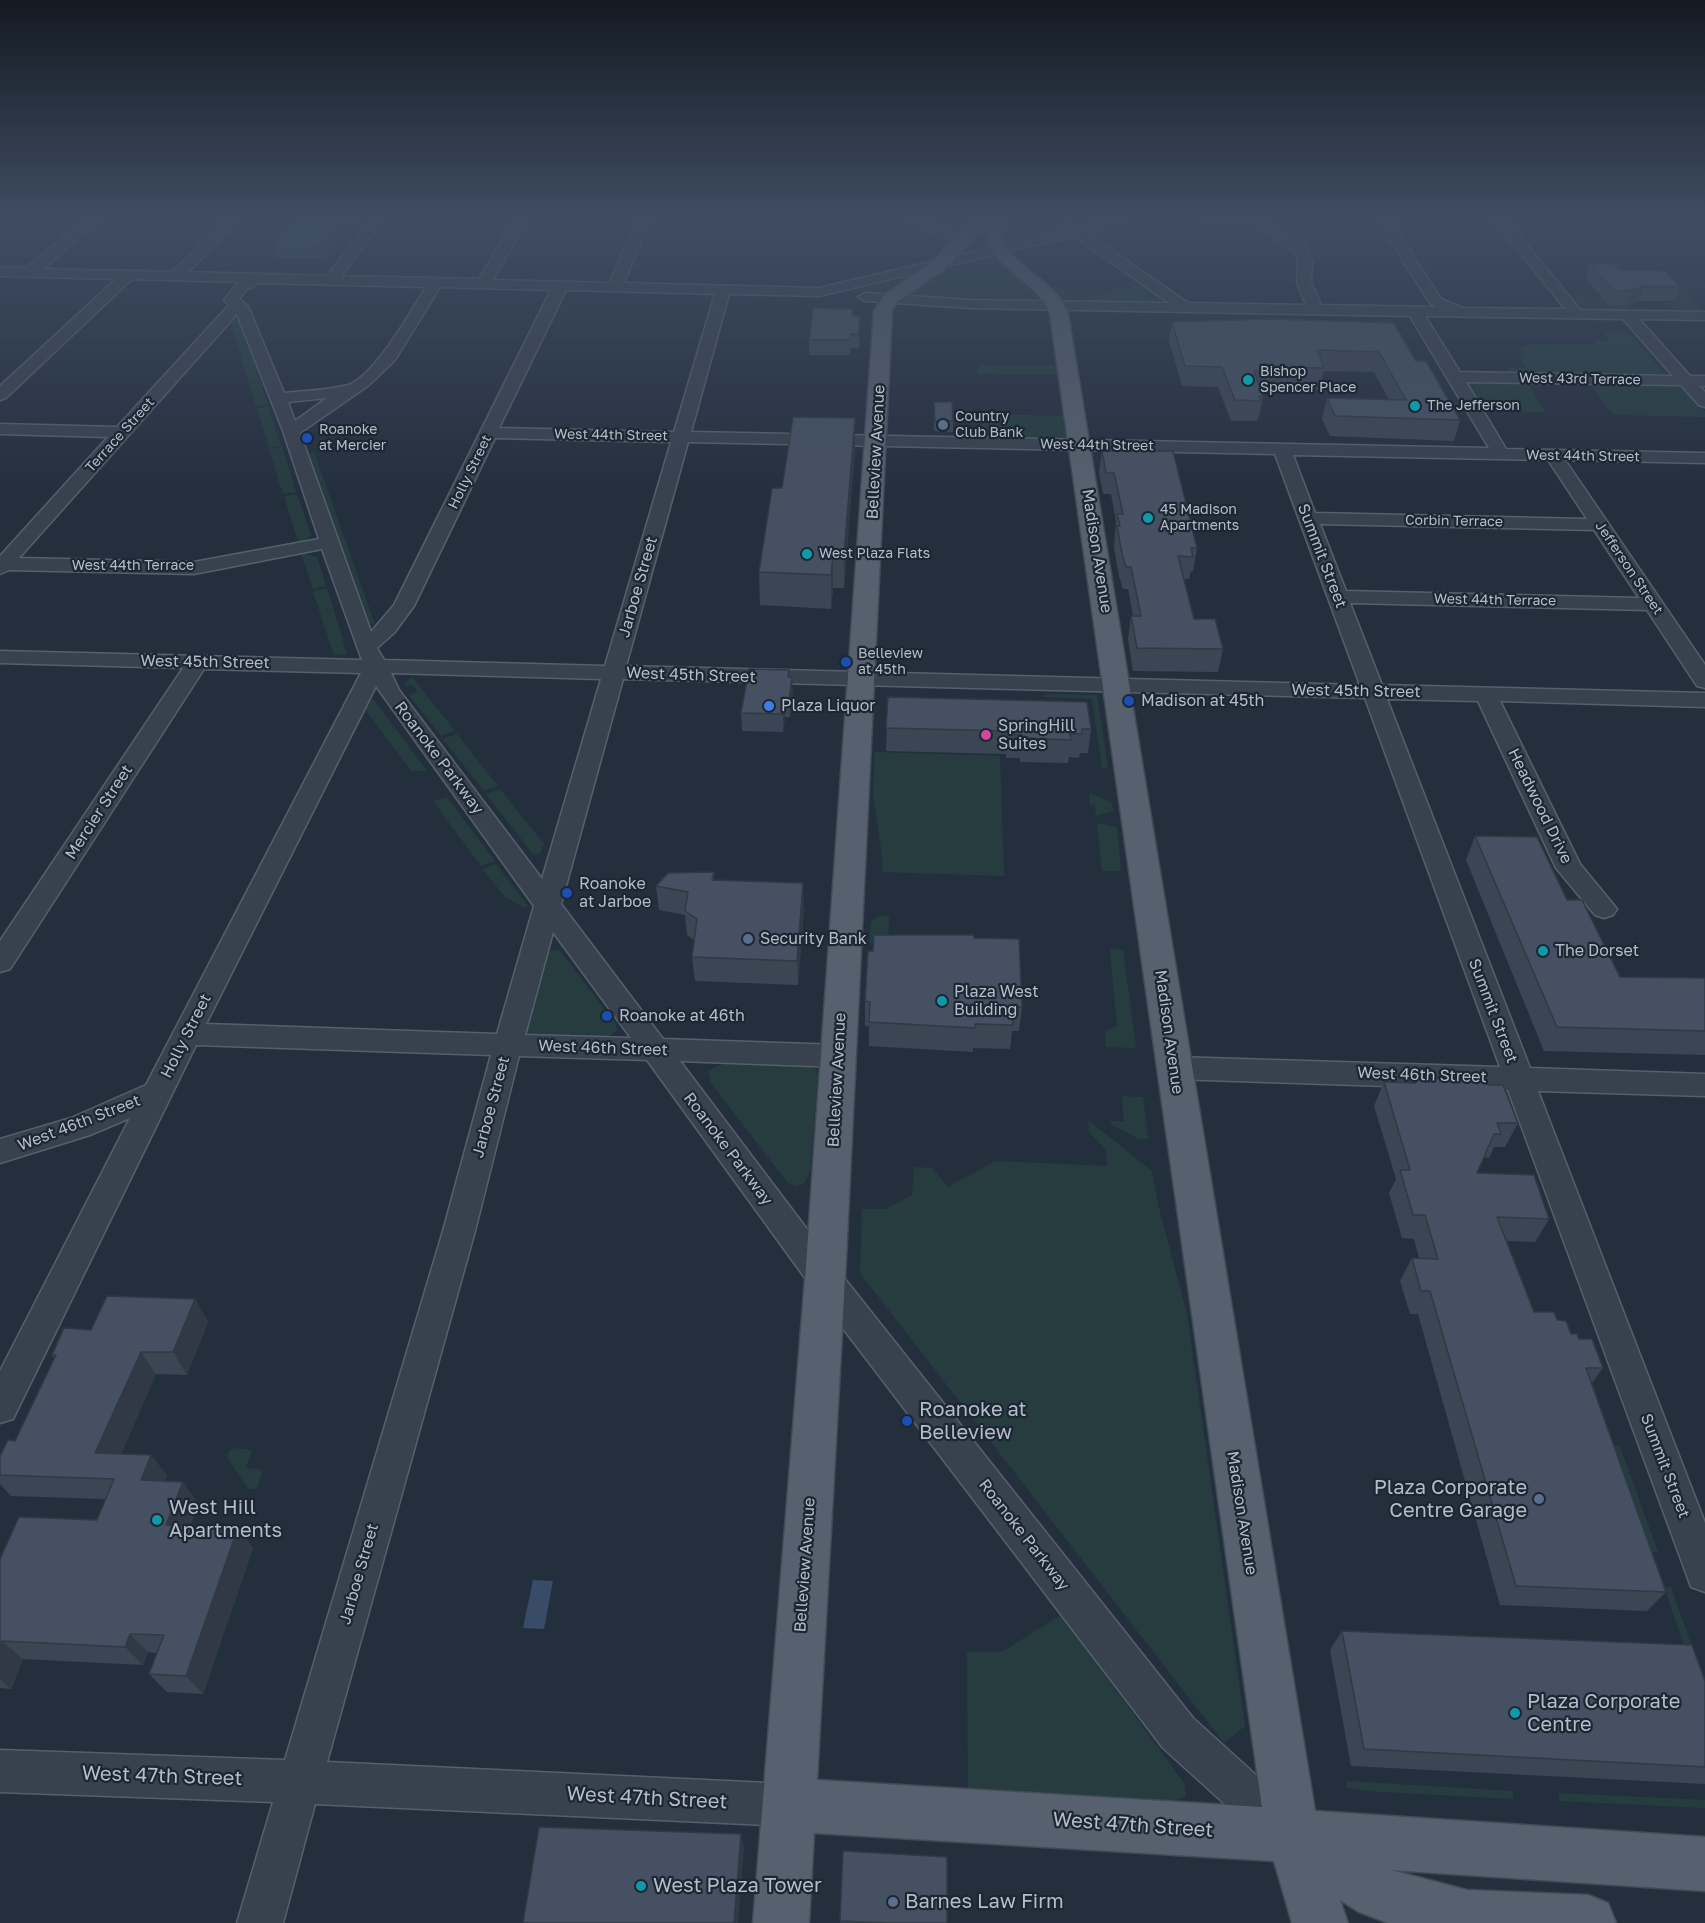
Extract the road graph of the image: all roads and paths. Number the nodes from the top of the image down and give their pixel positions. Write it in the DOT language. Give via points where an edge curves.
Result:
graph roads {
  1 [pos="91,311"];
  2 [pos="232,311"];
  3 [pos="243,311"];
  4 [pos="418,311"];
  5 [pos="548,311"];
  6 [pos="717,311"];
  7 [pos="883,311"];
  8 [pos="1057,311"];
  9 [pos="1427,311"];
  10 [pos="1455,311"];
  11 [pos="1573,311"];
  12 [pos="1576,314"];
  13 [pos="1628,315"];
  14 [pos="1705,316"];
  15 [pos="1454,376"];
  16 [pos="1686,381"];
  17 [pos="1705,381"];
  18 [pos="363,382"];
  19 [pos="0,395"];
  20 [pos="279,398"];
  21 [pos="1705,402"];
  22 [pos="0,429"];
  23 [pos="291,431"];
  24 [pos="123,432"];
  25 [pos="489,433"];
  26 [pos="681,437"];
  27 [pos="877,441"];
  28 [pos="1080,445"];
  29 [pos="1282,449"];
  30 [pos="1501,454"];
  31 [pos="1553,455"];
  32 [pos="1705,458"];
  33 [pos="1308,518"];
  34 [pos="1600,525"];
  35 [pos="331,542"];
  36 [pos="2,566"];
  37 [pos="1337,597"];
  38 [pos="1653,604"];
  39 [pos="370,657"];
  40 [pos="4,662"];
  41 [pos="198,662"];
  42 [pos="613,672"];
  43 [pos="862,679"];
  44 [pos="1705,681"];
  45 [pos="1118,685"];
  46 [pos="1373,692"];
  47 [pos="1486,695"];
  48 [pos="1705,700"];
  49 [pos="548,904"];
  50 [pos="1604,909"];
  51 [pos="0,962"];
  52 [pos="188,1034"];
  53 [pos="508,1044"];
  54 [pos="654,1049"];
  55 [pos="838,1056"];
  56 [pos="1175,1068"];
  57 [pos="1519,1079"];
  58 [pos="1705,1085"];
  59 [pos="157,1093"];
  60 [pos="0,1151"];
  61 [pos="825,1279"];
  62 [pos="0,1407"];
  63 [pos="1705,1573"];
  64 [pos="0,1771"];
  65 [pos="300,1782"];
  66 [pos="789,1805"];
  67 [pos="1294,1838"];
  68 [pos="1705,1864"];
  69 [pos="1460,1921"];
  70 [pos="260,1923"];
  71 [pos="780,1923"];
  72 [pos="1320,1923"];
  73 [pos="1587,1923"];
  1 -- 19 [label="street"];
  2 -- 24 [label="street, Terrace Street"];
  3 -- 20 [label="street, Roanoke Parkway"];
  4 -- 18 [label="street" via="389,357"];
  5 -- 25 [label="street, Holly Street"];
  6 -- 26 [label="street, Jarboe Street"];
  7 -- 27 [label="main road, Belleview Avenue"];
  8 -- 28 [label="main road, Madison Avenue"];
  9 -- 15 [label="street"];
  10 -- 12 [label="street"];
  11 -- 12 [label="street"];
  12 -- 13 [label="street"];
  13 -- 14 [label="street"];
  13 -- 16 [label="street"];
  15 -- 16 [label="street, West 43rd Terrace"];
  15 -- 30 [label="street"];
  16 -- 17 [label="street, West 43rd Terrace"];
  16 -- 21 [label="street"];
  18 -- 20 [label="street" via="335,392"];
  18 -- 23 [label="street"];
  20 -- 23 [label="street, Roanoke Parkway"];
  22 -- 24 [label="street"];
  23 -- 35 [label="street, Roanoke Parkway"];
  24 -- 36 [label="street, Terrace Street"];
  25 -- 26 [label="street, West 44th Street"];
  25 -- 39 [label="street, Holly Street" via="404,606"];
  26 -- 27 [label="street, West 44th Street"];
  26 -- 42 [label="street, Jarboe Street"];
  27 -- 28 [label="street, West 44th Street"];
  27 -- 43 [label="main road, Belleview Avenue"];
  28 -- 29 [label="street, West 44th Street"];
  28 -- 45 [label="main road, Madison Avenue"];
  29 -- 30 [label="street, West 44th Street"];
  29 -- 33 [label="street, Summit Street"];
  30 -- 31 [label="street, West 44th Street"];
  31 -- 32 [label="street, West 44th Street"];
  31 -- 34 [label="street, Jefferson Street"];
  33 -- 34 [label="street, Corbin Terrace"];
  33 -- 37 [label="street, Summit Street"];
  34 -- 38 [label="street, Jefferson Street"];
  35 -- 36 [label="street, West 44th Terrace" via="194,568"];
  35 -- 39 [label="street, Roanoke Parkway"];
  37 -- 38 [label="street, West 44th Terrace"];
  37 -- 46 [label="street, Summit Street"];
  38 -- 44 [label="street, Jefferson Street"];
  39 -- 41 [label="street, West 45th Street"];
  39 -- 42 [label="street, West 45th Street"];
  39 -- 49 [label="street, Roanoke Parkway" via="389,691"];
  39 -- 52 [label="street, Holly Street"];
  40 -- 41 [label="street, West 45th Street"];
  41 -- 51 [label="street, Mercier Street"];
  42 -- 43 [label="street, West 45th Street"];
  42 -- 49 [label="street, Jarboe Street"];
  43 -- 45 [label="street, West 45th Street"];
  43 -- 55 [label="main road, Belleview Avenue"];
  45 -- 46 [label="street, West 45th Street"];
  45 -- 56 [label="main road, Madison Avenue"];
  46 -- 47 [label="street, West 45th Street"];
  46 -- 57 [label="street, Summit Street"];
  47 -- 48 [label="street, West 45th Street"];
  47 -- 50 [label="street, Headwood Drive" via="1569,868"];
  49 -- 53 [label="street, Jarboe Street"];
  49 -- 54 [label="street, Roanoke Parkway"];
  52 -- 53 [label="street, West 46th Street"];
  52 -- 59 [label="street, Holly Street"];
  53 -- 54 [label="street, West 46th Street"];
  53 -- 65 [label="street, Jarboe Street" via="459,1230"];
  54 -- 55 [label="street, West 46th Street"];
  54 -- 61 [label="street, Roanoke Parkway"];
  55 -- 61 [label="main road, Belleview Avenue"];
  56 -- 57 [label="street, West 46th Street"];
  56 -- 67 [label="main road, Madison Avenue"];
  57 -- 58 [label="street, West 46th Street"];
  57 -- 63 [label="street, Summit Street"];
  59 -- 60 [label="street, West 46th Street" via="79,1127"];
  59 -- 62 [label="street, Holly Street"];
  61 -- 66 [label="main road, Belleview Avenue"];
  61 -- 67 [label="street, Roanoke Parkway" via="1178,1733"];
  64 -- 65 [label="street, West 47th Street"];
  65 -- 66 [label="street, West 47th Street"];
  65 -- 70 [label="street, Jarboe Street"];
  66 -- 67 [label="main road, West 47th Street"];
  66 -- 71 [label="main road, Belleview Avenue"];
  67 -- 68 [label="main road, West 47th Street"];
  67 -- 69 [label="main road, West 47th Street" via="1378,1893"];
  67 -- 72 [label="main road"];
  69 -- 73 [label="main road, West 47th Street"];
}
